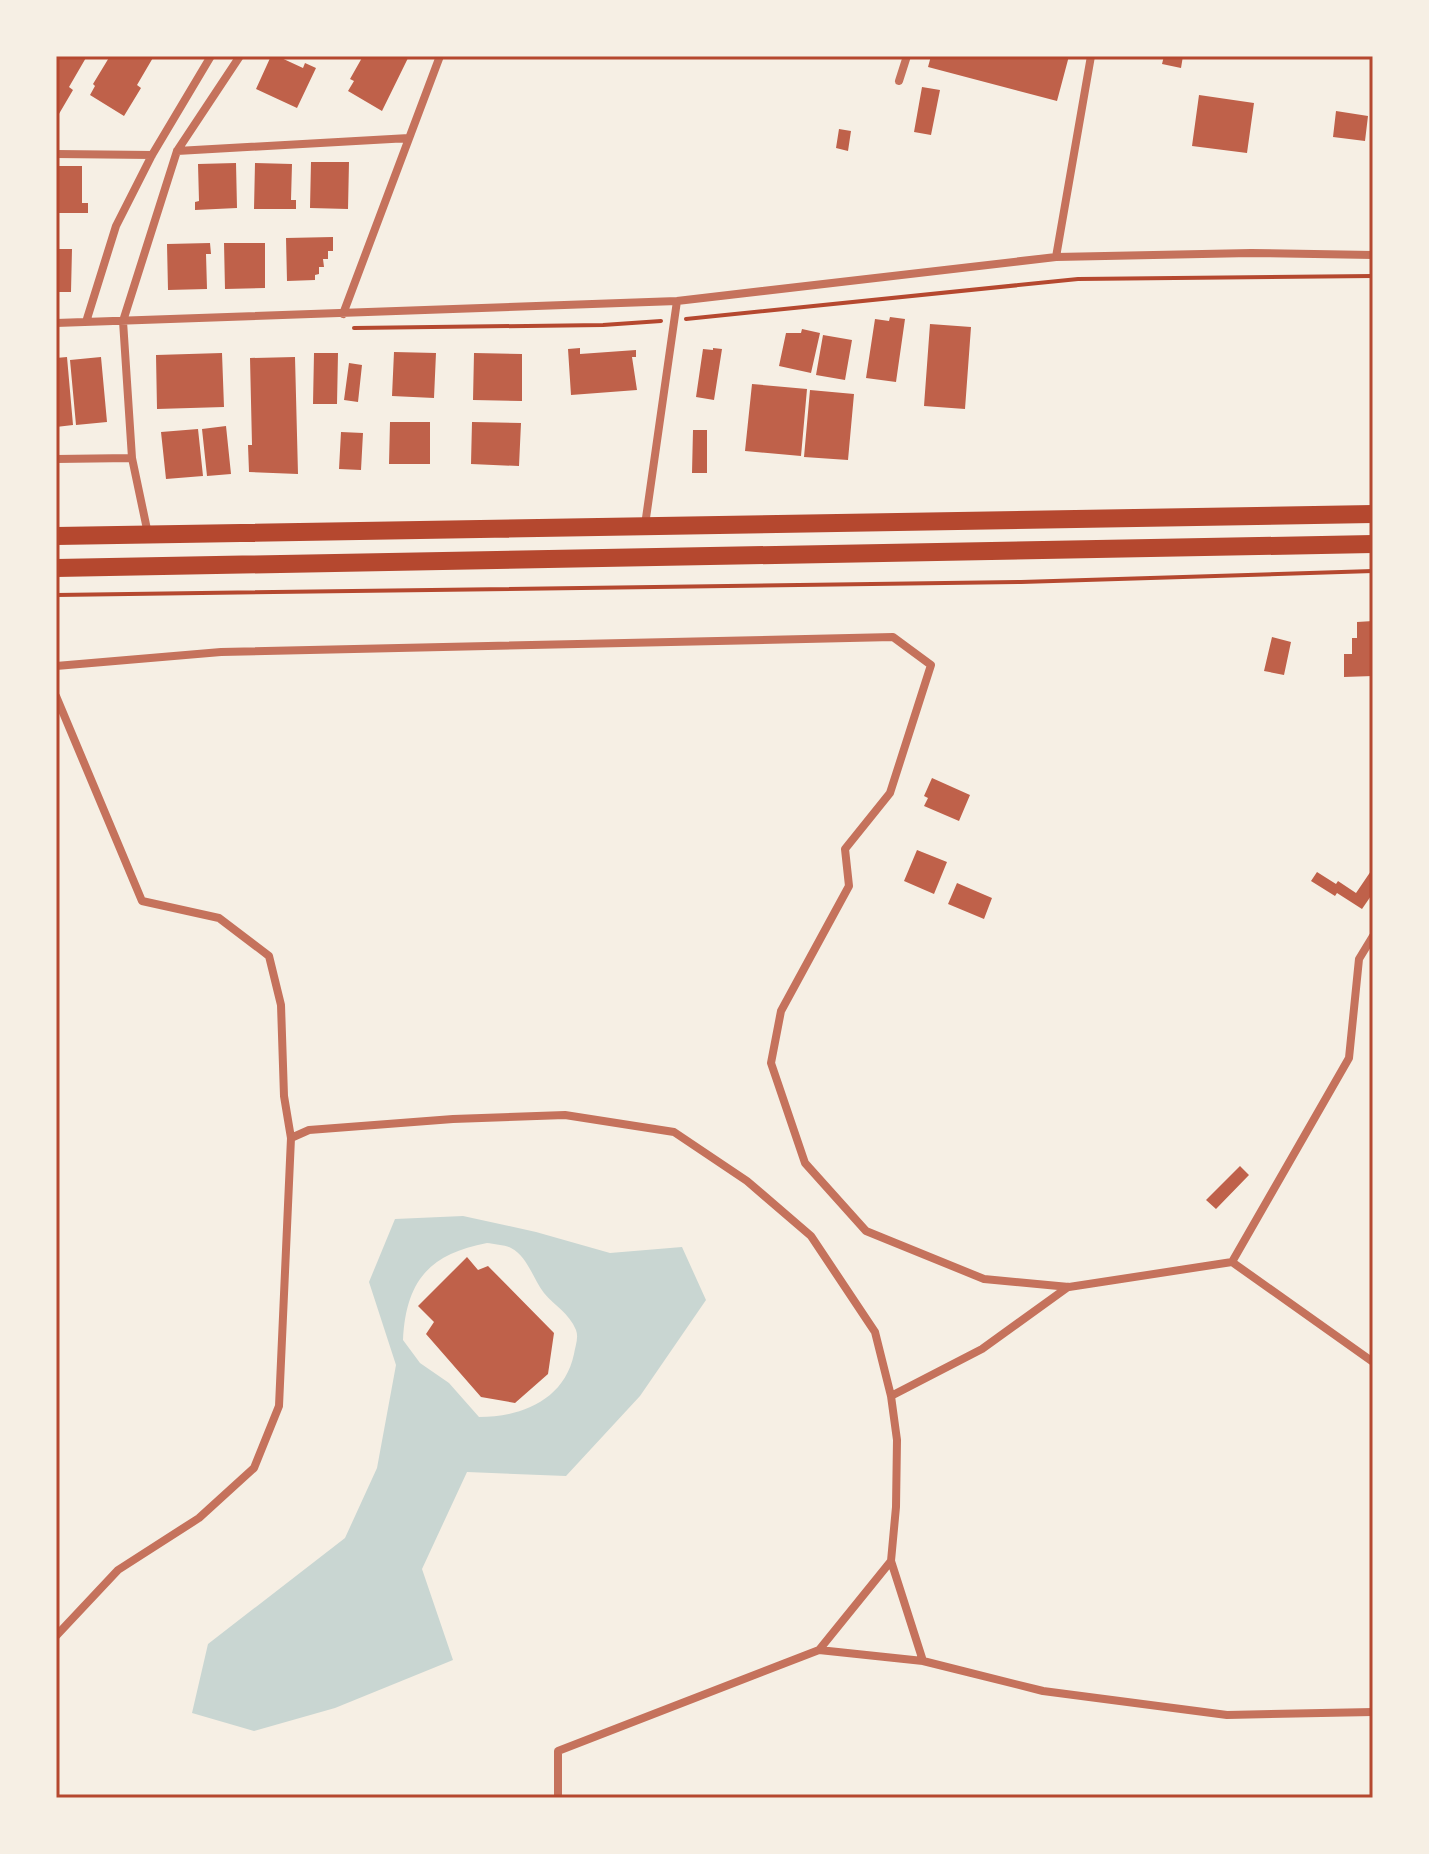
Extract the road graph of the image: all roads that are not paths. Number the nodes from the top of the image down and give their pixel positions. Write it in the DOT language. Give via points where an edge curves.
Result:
graph roads {
  1 [pos="211,56"];
  2 [pos="240,56"];
  3 [pos="440,56"];
  4 [pos="907,56"];
  5 [pos="1091,56"];
  6 [pos="899,81"];
  7 [pos="409,138"];
  8 [pos="177,151"];
  9 [pos="56,154"];
  10 [pos="152,155"];
  11 [pos="1373,255"];
  12 [pos="1056,257"];
  13 [pos="677,301"];
  14 [pos="343,314"];
  15 [pos="123,321"];
  16 [pos="86,322"];
  17 [pos="56,323"];
  18 [pos="132,458"];
  19 [pos="56,459"];
  20 [pos="1373,514"];
  21 [pos="645,526"];
  22 [pos="148,534"];
  23 [pos="56,536"];
  24 [pos="1373,544"];
  25 [pos="56,568"];
  26 [pos="56,666"];
  27 [pos="56,696"];
  28 [pos="1373,936"];
  29 [pos="291,1138"];
  30 [pos="1232,1262"];
  31 [pos="1069,1287"];
  32 [pos="1373,1362"];
  33 [pos="891,1396"];
  34 [pos="891,1561"];
  35 [pos="56,1636"];
  36 [pos="819,1650"];
  37 [pos="923,1661"];
  38 [pos="1373,1712"];
  39 [pos="558,1798"];
  1 -- 10 [label="street"];
  2 -- 8 [label="street"];
  3 -- 7 [label="street"];
  4 -- 6 [label="street"];
  5 -- 12 [label="street"];
  7 -- 8 [label="street"];
  7 -- 14 [label="street"];
  8 -- 15 [label="street"];
  9 -- 10 [label="street"];
  10 -- 16 [label="street" via="116,226"];
  11 -- 12 [label="street"];
  12 -- 13 [label="street"];
  13 -- 14 [label="street"];
  13 -- 21 [label="street"];
  14 -- 15 [label="street"];
  15 -- 16 [label="street"];
  15 -- 18 [label="street"];
  16 -- 17 [label="street"];
  18 -- 19 [label="street"];
  18 -- 22 [label="street"];
  20 -- 21 [label="main road"];
  21 -- 22 [label="main road"];
  22 -- 23 [label="main road"];
  24 -- 25 [label="main road"];
  26 -- 31 [label="street" via="221,652 893,637 931,665 890,793 845,849 849,886 781,1011 771,1063 805,1163 866,1231 984,1279"];
  27 -- 29 [label="street" via="142,901 219,918 269,956 281,1005"];
  28 -- 30 [label="street" via="1359,959 1349,1058"];
  29 -- 33 [label="street" via="309,1130 565,1115 674,1132 747,1181 811,1236 875,1332"];
  29 -- 35 [label="street" via="279,1406 254,1468 199,1518 118,1570"];
  30 -- 31 [label="street"];
  30 -- 32 [label="street"];
  31 -- 33 [label="street" via="982,1349"];
  33 -- 34 [label="street" via="897,1440"];
  34 -- 36 [label="street"];
  34 -- 37 [label="street"];
  36 -- 37 [label="street"];
  36 -- 39 [label="street" via="558,1751"];
  37 -- 38 [label="street" via="1043,1691 1227,1715"];
}
